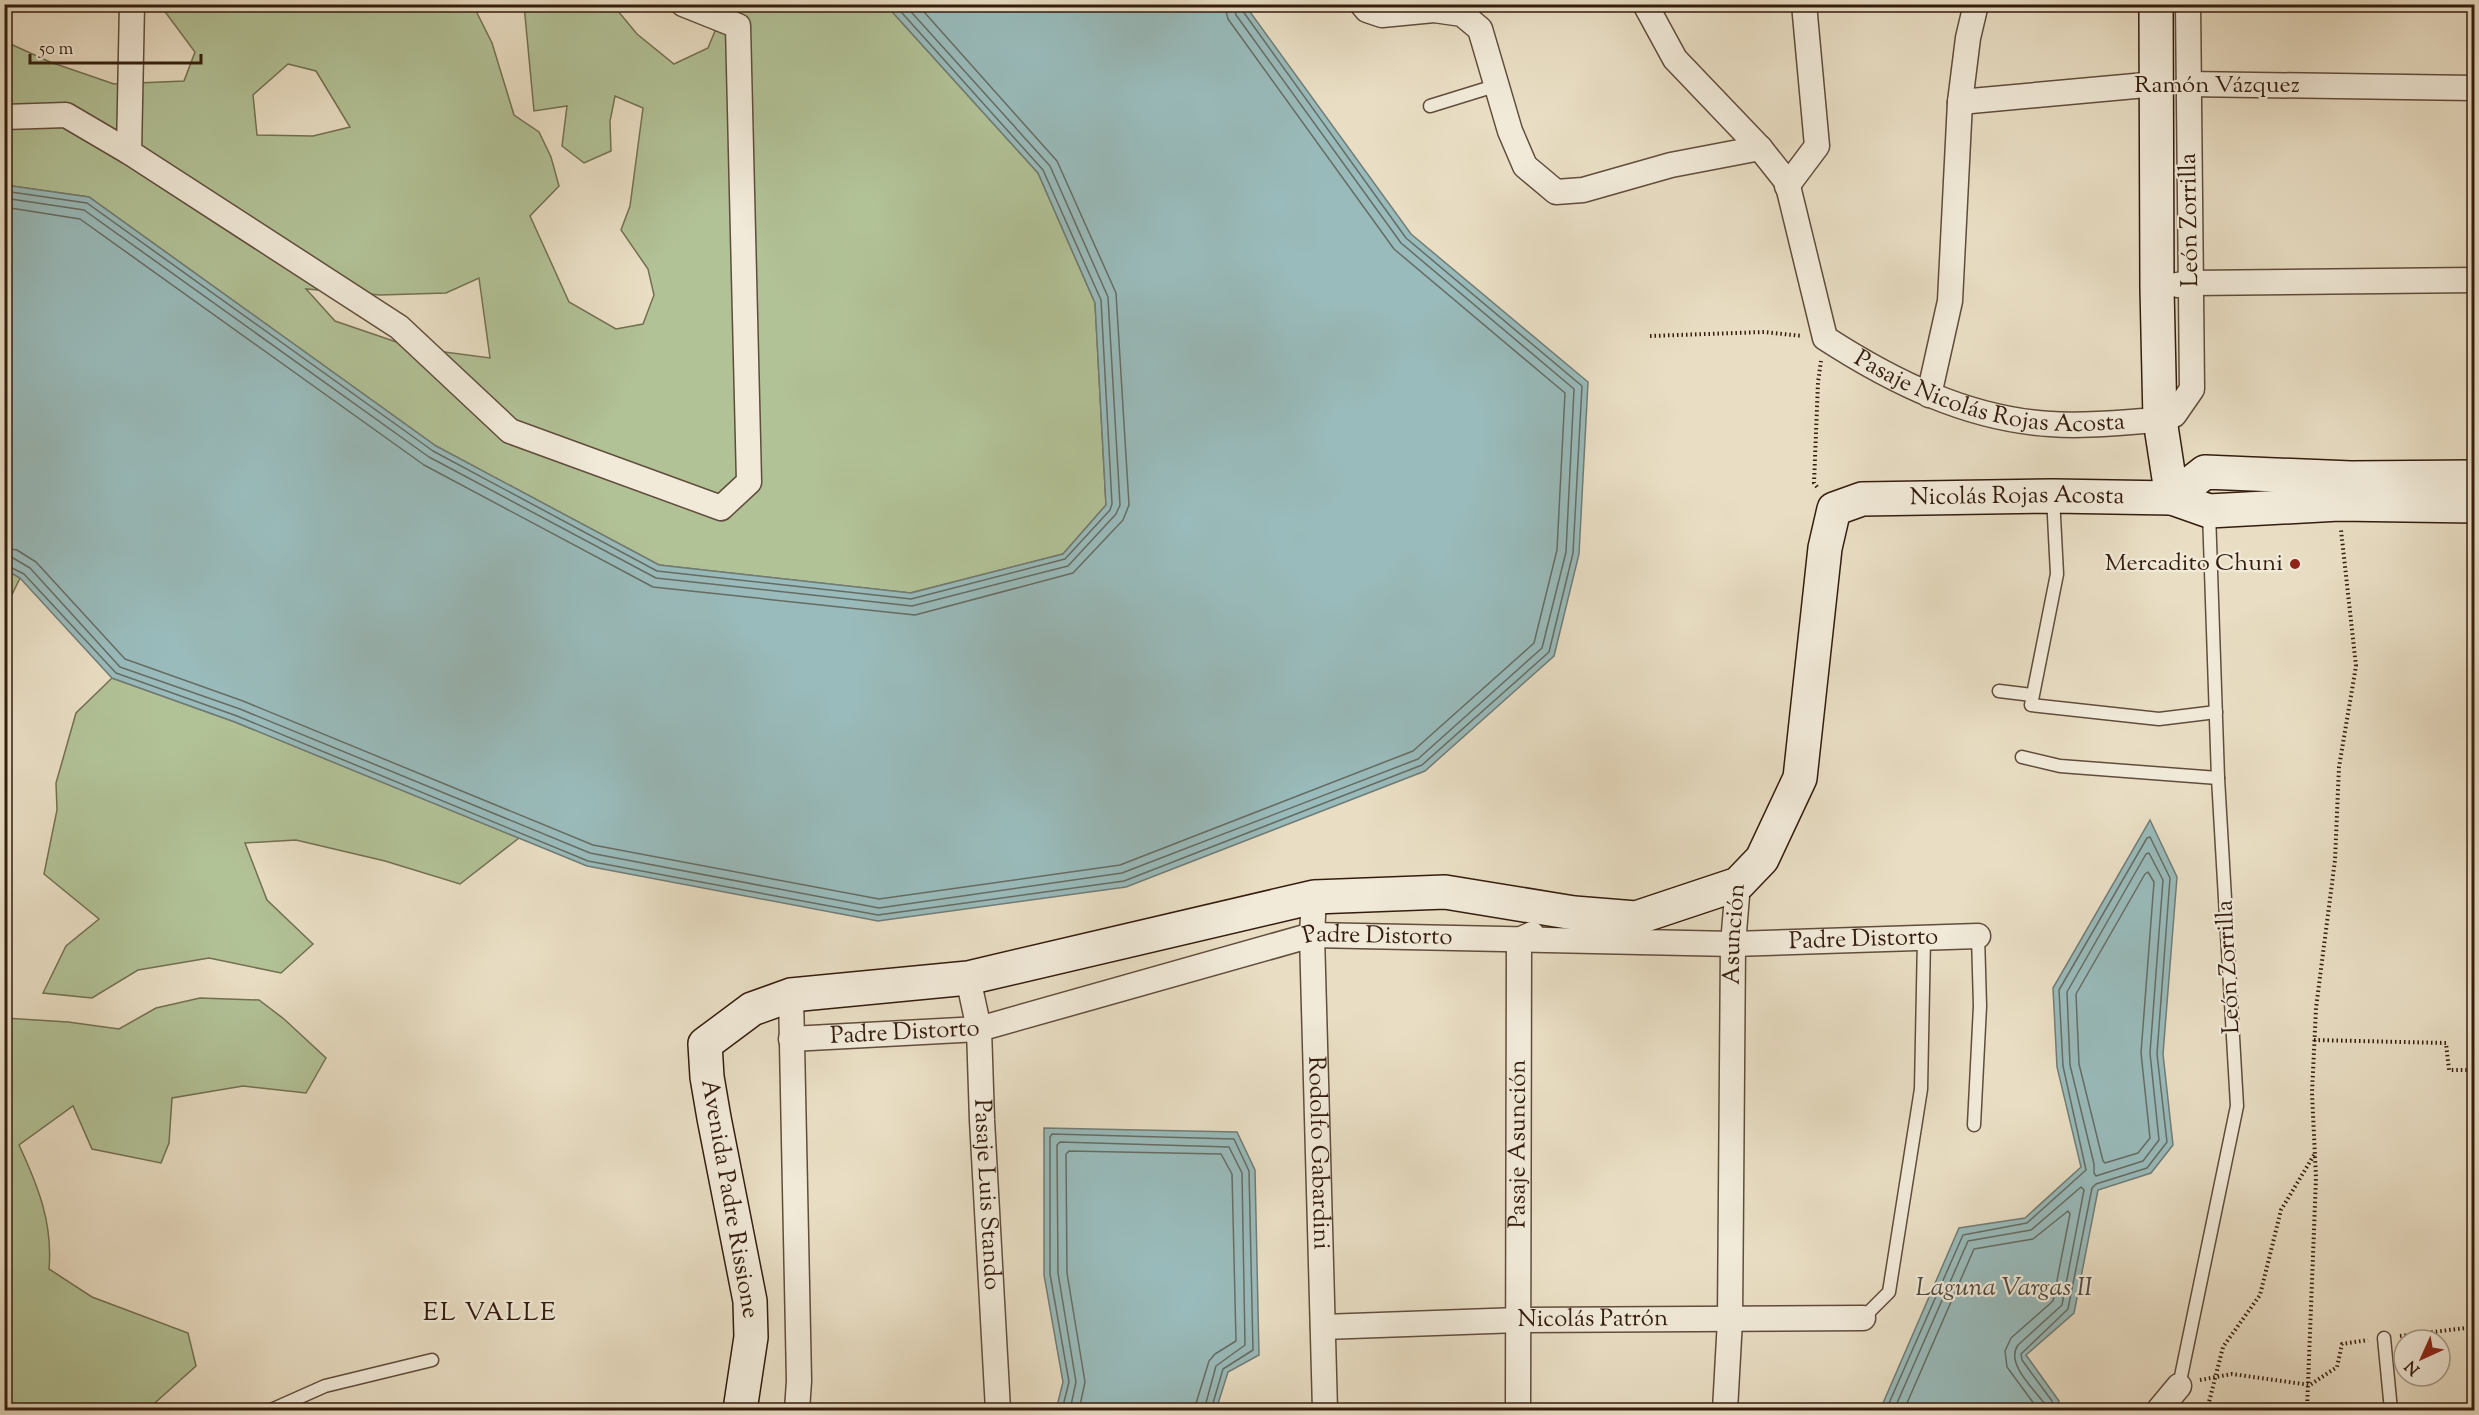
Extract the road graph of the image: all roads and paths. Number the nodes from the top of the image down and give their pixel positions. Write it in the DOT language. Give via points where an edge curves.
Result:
graph roads {
  1 [pos="132,4"];
  2 [pos="683,4"];
  3 [pos="1362,4"];
  4 [pos="1645,4"];
  5 [pos="1804,4"];
  6 [pos="1976,4"];
  7 [pos="2156,4"];
  8 [pos="2188,4"];
  9 [pos="2172,84"];
  10 [pos="1498,85"];
  11 [pos="2475,88"];
  12 [pos="1960,102"];
  13 [pos="1430,106"];
  14 [pos="4,117"];
  15 [pos="1760,148"];
  16 [pos="129,152"];
  17 [pos="1788,186"];
  18 [pos="2475,280"];
  19 [pos="2191,283"];
  20 [pos="2157,288"];
  21 [pos="1650,336"];
  22 [pos="1825,338"];
  23 [pos="1929,395"];
  24 [pos="2160,420"];
  25 [pos="2475,477"];
  26 [pos="2053,496"];
  27 [pos="2172,498"];
  28 [pos="1848,504"];
  29 [pos="2339,504"];
  30 [pos="2475,506"];
  31 [pos="2209,511"];
  32 [pos="1999,691"];
  33 [pos="2032,695"];
  34 [pos="2216,712"];
  35 [pos="2022,757"];
  36 [pos="2218,778"];
  37 [pos="1738,884"];
  38 [pos="1314,897"];
  39 [pos="1574,913"];
  40 [pos="1312,935"];
  41 [pos="1978,936"];
  42 [pos="1924,938"];
  43 [pos="1519,940"];
  44 [pos="1733,944"];
  45 [pos="968,978"];
  46 [pos="791,995"];
  47 [pos="752,1010"];
  48 [pos="979,1029"];
  49 [pos="791,1039"];
  50 [pos="2314,1040"];
  51 [pos="2475,1070"];
  52 [pos="1974,1125"];
  53 [pos="2315,1153"];
  54 [pos="1863,1318"];
  55 [pos="1519,1320"];
  56 [pos="1730,1320"];
  57 [pos="1323,1327"];
  58 [pos="2475,1328"];
  59 [pos="2384,1338"];
  60 [pos="432,1360"];
  61 [pos="2214,1376"];
  62 [pos="2310,1385"];
  63 [pos="2179,1386"];
  64 [pos="271,1410"];
  65 [pos="740,1410"];
  66 [pos="797,1410"];
  67 [pos="998,1410"];
  68 [pos="1325,1410"];
  69 [pos="1518,1410"];
  70 [pos="1725,1410"];
  71 [pos="2159,1410"];
  72 [pos="2207,1410"];
  73 [pos="2307,1410"];
  74 [pos="2391,1410"];
  1 -- 16 [label="street"];
  2 -- 16 [label="street" via="738,26 749,482 721,508 510,431 399,327"];
  3 -- 10 [label="street" via="1382,15 1434,10 1462,14 1480,29"];
  4 -- 15 [label="street" via="1675,59"];
  5 -- 17 [label="street" via="1817,146"];
  6 -- 12 [label="street"];
  7 -- 9 [label="street, León Zorrilla"];
  8 -- 9 [label="street, León Zorrilla"];
  9 -- 11 [label="street, Ramón Vázquez"];
  9 -- 12 [label="street, Ramón Vázquez"];
  9 -- 19 [label="street, León Zorrilla"];
  9 -- 20 [label="street, León Zorrilla"];
  10 -- 13 [label="lane"];
  10 -- 15 [label="street" via="1525,166 1556,192 1582,190 1671,165"];
  12 -- 23 [label="street" via="1950,301"];
  14 -- 16 [label="street" via="66,115"];
  15 -- 17 [label="street"];
  17 -- 22 [label="street"];
  18 -- 19 [label="street"];
  19 -- 20 [label="street"];
  19 -- 24 [label="street, León Zorrilla" via="2192,388 2174,415"];
  20 -- 24 [label="street, León Zorrilla"];
  21 -- 22 [label="path" via="1764,332"];
  22 -- 23 [label="street, Pasaje Nicolás Rojas Acosta"];
  22 -- 28 [label="path" via="1818,382 1814,483"];
  23 -- 24 [label="street, Pasaje Nicolás Rojas Acosta" via="1987,415 2050,424"];
  24 -- 27 [label="street, León Zorrilla"];
  25 -- 27 [label="street" via="2351,478 2205,472"];
  26 -- 27 [label="street, Nicolás Rojas Acosta"];
  26 -- 28 [label="street, Nicolás Rojas Acosta"];
  26 -- 33 [label="lane" via="2057,574"];
  27 -- 31 [label="street, Nicolás Rojas Acosta"];
  28 -- 37 [label="street, Asunción" via="1825,548 1800,778 1762,859"];
  29 -- 30 [label="street"];
  29 -- 31 [label="street"];
  29 -- 50 [label="path" via="2356,666 2339,767 2335,860"];
  31 -- 34 [label="lane, León Zorrilla"];
  32 -- 33 [label="lane"];
  33 -- 34 [label="lane" via="2031,705 2159,719"];
  34 -- 36 [label="lane, León Zorrilla"];
  35 -- 36 [label="lane" via="2060,766"];
  36 -- 63 [label="lane, León Zorrilla" via="2237,1106"];
  37 -- 39 [label="street, Padre Distorto" via="1636,918"];
  37 -- 44 [label="street, Asunción"];
  38 -- 39 [label="street, Padre Distorto" via="1444,892"];
  38 -- 40 [label="street, Rodolfo Gabardini"];
  38 -- 45 [label="street, Padre Distorto"];
  39 -- 43 [label="street"];
  40 -- 43 [label="street, Padre Distorto"];
  40 -- 48 [label="street, Padre Distorto"];
  40 -- 57 [label="street, Rodolfo Gabardini"];
  41 -- 42 [label="street, Padre Distorto"];
  41 -- 52 [label="lane" via="1980,1006"];
  42 -- 44 [label="street, Padre Distorto"];
  42 -- 54 [label="lane" via="1921,1089 1889,1293"];
  43 -- 44 [label="street, Padre Distorto"];
  43 -- 55 [label="street, Pasaje Asunción"];
  44 -- 56 [label="street, Asunción"];
  45 -- 46 [label="street, Padre Distorto"];
  45 -- 48 [label="street, Pasaje Luis Stando"];
  46 -- 47 [label="street, Padre Distorto"];
  46 -- 49 [label="street, Avenida Padre Rissione"];
  47 -- 65 [label="street, Avenida Padre Rissione" via="705,1044 714,1118 750,1301 751,1337"];
  48 -- 49 [label="street, Padre Distorto"];
  48 -- 67 [label="street, Pasaje Luis Stando"];
  49 -- 66 [label="street, Avenida Padre Rissione"];
  50 -- 51 [label="path" via="2446,1043 2449,1070"];
  50 -- 53 [label="path"];
  53 -- 61 [label="path" via="2281,1210 2260,1295 2223,1347"];
  53 -- 62 [label="path"];
  54 -- 56 [label="street, Nicolás Patrón"];
  55 -- 56 [label="street, Nicolás Patrón"];
  55 -- 57 [label="street, Nicolás Patrón"];
  55 -- 69 [label="street, Pasaje Asunción"];
  56 -- 70 [label="street, Asunción"];
  57 -- 68 [label="street, Rodolfo Gabardini"];
  58 -- 59 [label="path"];
  59 -- 62 [label="path" via="2342,1344 2337,1367"];
  59 -- 74 [label="lane"];
  60 -- 64 [label="lane" via="326,1386"];
  61 -- 62 [label="path" via="2232,1374"];
  61 -- 63 [label="path"];
  61 -- 72 [label="path"];
  62 -- 73 [label="path"];
  63 -- 71 [label="street, León Zorrilla"];
}
